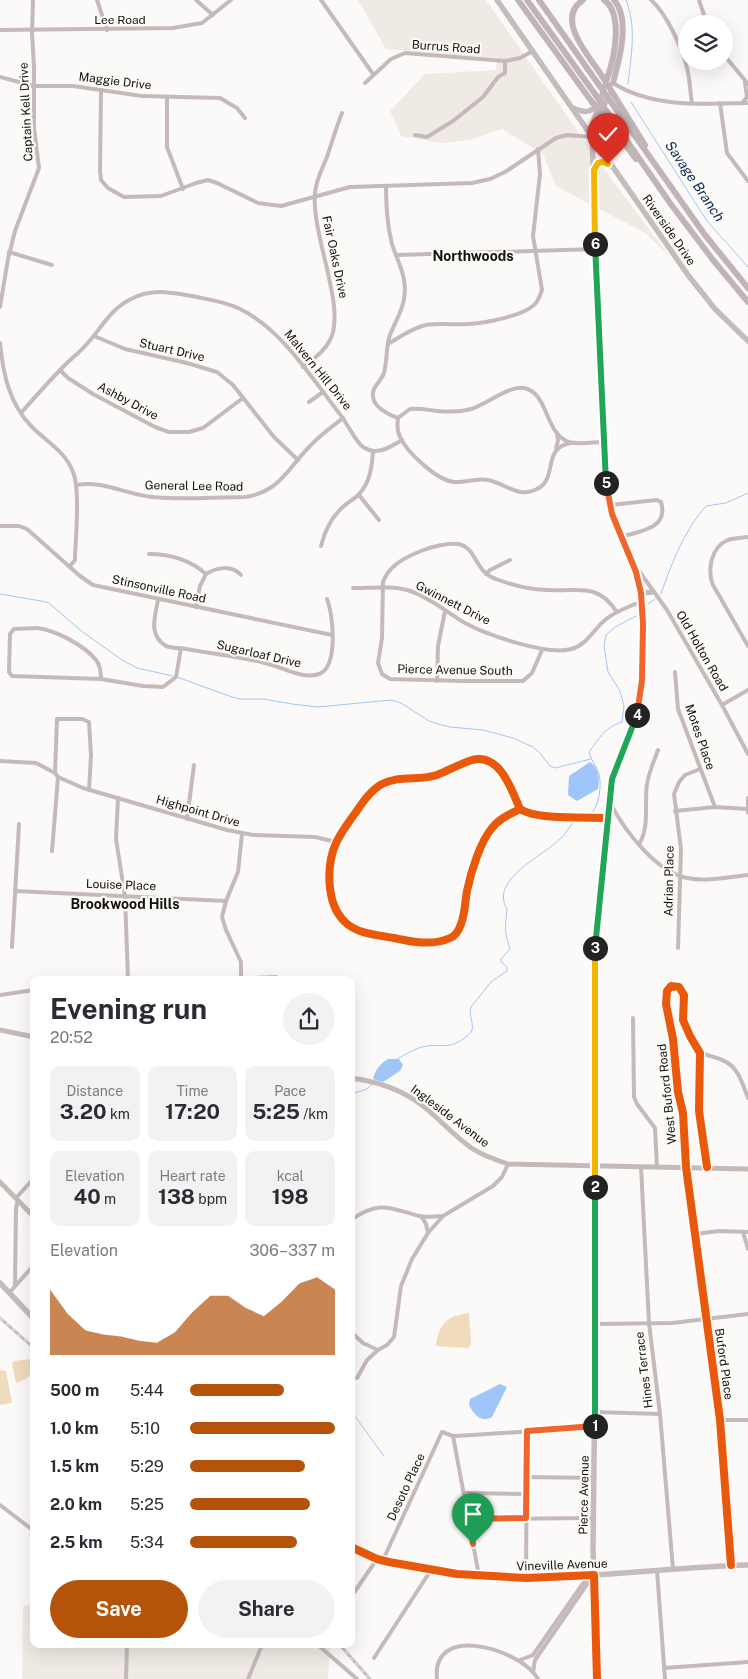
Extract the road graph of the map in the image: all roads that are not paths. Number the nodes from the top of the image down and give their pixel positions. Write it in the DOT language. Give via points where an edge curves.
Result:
graph roads {
  1 [pos="33,0"];
  2 [pos="97,0"];
  3 [pos="196,0"];
  4 [pos="231,0"];
  5 [pos="320,0"];
  6 [pos="498,0"];
  7 [pos="518,0"];
  8 [pos="527,0"];
  9 [pos="539,0"];
  10 [pos="583,0"];
  11 [pos="604,0"];
  12 [pos="614,0"];
  13 [pos="651,0"];
  14 [pos="699,0"];
  15 [pos="704,15"];
  16 [pos="213,16"];
  17 [pos="0,30"];
  18 [pos="32,30"];
  19 [pos="107,30"];
  20 [pos="533,51"];
  21 [pos="505,61"];
  22 [pos="733,66"];
  23 [pos="373,74"];
  24 [pos="0,77"];
  25 [pos="607,79"];
  26 [pos="746,82"];
  27 [pos="365,83"];
  28 [pos="34,86"];
  29 [pos="102,90"];
  30 [pos="167,97"];
  31 [pos="612,98"];
  32 [pos="692,103"];
  33 [pos="720,103"];
  34 [pos="742,103"];
  35 [pos="748,103"];
  36 [pos="595,104"];
  37 [pos="572,108"];
  38 [pos="342,113"];
  39 [pos="606,115"];
  40 [pos="245,118"];
  41 [pos="415,135"];
  42 [pos="592,137"];
  43 [pos="538,149"];
  44 [pos="613,168"];
  45 [pos="594,170"];
  46 [pos="748,181"];
  47 [pos="386,186"];
  48 [pos="183,189"];
  49 [pos="315,197"];
  50 [pos="596,249"];
  51 [pos="536,250"];
  52 [pos="10,252"];
  53 [pos="397,255"];
  54 [pos="52,265"];
  55 [pos="748,288"];
  56 [pos="748,302"];
  57 [pos="0,306"];
  58 [pos="94,336"];
  59 [pos="748,342"];
  60 [pos="0,343"];
  61 [pos="388,344"];
  62 [pos="303,367"];
  63 [pos="60,370"];
  64 [pos="323,392"];
  65 [pos="243,398"];
  66 [pos="308,402"];
  67 [pos="21,413"];
  68 [pos="344,418"];
  69 [pos="398,418"];
  70 [pos="557,433"];
  71 [pos="402,440"];
  72 [pos="604,442"];
  73 [pos="571,443"];
  74 [pos="556,450"];
  75 [pos="373,451"];
  76 [pos="298,460"];
  77 [pos="76,485"];
  78 [pos="358,495"];
  79 [pos="610,505"];
  80 [pos="379,520"];
  81 [pos="0,526"];
  82 [pos="620,537"];
  83 [pos="748,538"];
  84 [pos="321,546"];
  85 [pos="149,554"];
  86 [pos="510,560"];
  87 [pos="632,562"];
  88 [pos="70,566"];
  89 [pos="206,574"];
  90 [pos="486,574"];
  91 [pos="241,575"];
  92 [pos="383,587"];
  93 [pos="352,588"];
  94 [pos="653,592"];
  95 [pos="641,593"];
  96 [pos="327,599"];
  97 [pos="158,600"];
  98 [pos="642,602"];
  99 [pos="196,607"];
  100 [pos="445,610"];
  101 [pos="617,612"];
  102 [pos="332,635"];
  103 [pos="748,646"];
  104 [pos="182,648"];
  105 [pos="542,650"];
  106 [pos="675,672"];
  107 [pos="101,679"];
  108 [pos="437,681"];
  109 [pos="748,690"];
  110 [pos="722,705"];
  111 [pos="658,750"];
  112 [pos="748,754"];
  113 [pos="0,761"];
  114 [pos="194,765"];
  115 [pos="700,769"];
  116 [pos="57,775"];
  117 [pos="89,790"];
  118 [pos="609,796"];
  119 [pos="118,798"];
  120 [pos="748,798"];
  121 [pos="715,807"];
  122 [pos="520,809"];
  123 [pos="748,809"];
  124 [pos="675,811"];
  125 [pos="748,813"];
  126 [pos="607,818"];
  127 [pos="187,819"];
  128 [pos="19,824"];
  129 [pos="242,834"];
  130 [pos="336,842"];
  131 [pos="639,844"];
  132 [pos="52,851"];
  133 [pos="748,875"];
  134 [pos="680,876"];
  135 [pos="14,891"];
  136 [pos="125,896"];
  137 [pos="226,901"];
  138 [pos="12,947"];
  139 [pos="678,948"];
  140 [pos="128,976"];
  141 [pos="242,976"];
  142 [pos="30,991"];
  143 [pos="0,995"];
  144 [pos="633,1018"];
  145 [pos="0,1030"];
  146 [pos="30,1035"];
  147 [pos="700,1053"];
  148 [pos="355,1079"];
  149 [pos="746,1087"];
  150 [pos="748,1098"];
  151 [pos="508,1164"];
  152 [pos="595,1167"];
  153 [pos="641,1167"];
  154 [pos="657,1167"];
  155 [pos="686,1167"];
  156 [pos="708,1168"];
  157 [pos="748,1169"];
  158 [pos="0,1182"];
  159 [pos="30,1183"];
  160 [pos="17,1199"];
  161 [pos="30,1213"];
  162 [pos="421,1216"];
  163 [pos="443,1216"];
  164 [pos="355,1217"];
  165 [pos="746,1232"];
  166 [pos="428,1233"];
  167 [pos="695,1234"];
  168 [pos="748,1249"];
  169 [pos="30,1270"];
  170 [pos="0,1284"];
  171 [pos="15,1285"];
  172 [pos="9,1293"];
  173 [pos="748,1314"];
  174 [pos="30,1315"];
  175 [pos="706,1320"];
  176 [pos="649,1323"];
  177 [pos="596,1324"];
  178 [pos="355,1336"];
  179 [pos="378,1350"];
  180 [pos="357,1378"];
  181 [pos="595,1412"];
  182 [pos="660,1414"];
  183 [pos="720,1420"];
  184 [pos="748,1420"];
  185 [pos="595,1427"];
  186 [pos="527,1431"];
  187 [pos="453,1436"];
  188 [pos="526,1477"];
  189 [pos="595,1478"];
  190 [pos="464,1493"];
  191 [pos="526,1494"];
  192 [pos="0,1505"];
  193 [pos="526,1518"];
  194 [pos="594,1518"];
  195 [pos="469,1519"];
  196 [pos="30,1528"];
  197 [pos="355,1549"];
  198 [pos="380,1560"];
  199 [pos="732,1565"];
  200 [pos="748,1565"];
  201 [pos="673,1569"];
  202 [pos="431,1570"];
  203 [pos="657,1570"];
  204 [pos="594,1575"];
  205 [pos="480,1576"];
  206 [pos="526,1578"];
  207 [pos="355,1592"];
  208 [pos="127,1648"];
  209 [pos="261,1648"];
  210 [pos="322,1648"];
  211 [pos="374,1658"];
  212 [pos="520,1660"];
  213 [pos="748,1662"];
  214 [pos="664,1668"];
  215 [pos="533,1672"];
  216 [pos="126,1679"];
  217 [pos="248,1679"];
  218 [pos="358,1679"];
  219 [pos="437,1679"];
  220 [pos="538,1679"];
  221 [pos="597,1679"];
  222 [pos="665,1679"];
  1 -- 18 [label="street, Captain Kell Drive"];
  2 -- 19 [label="street"];
  3 -- 16 [label="street"];
  4 -- 16 [label="street, Lee Road"];
  5 -- 23 [label="street"];
  6 -- 20 [label="main road, Riverside Drive"];
  7 -- 36 [label="highway"];
  8 -- 39 [label="highway, bridge" via="595,94"];
  9 -- 31 [label="highway, bridge" via="599,85"];
  10 -- 25 [label="highway" via="574,8 572,25 579,41"];
  11 -- 25 [label="highway" via="616,18 614,52"];
  12 -- 25 [label="highway" via="621,12 622,24 619,57"];
  13 -- 32 [label="street" via="665,15 685,62"];
  14 -- 15 [label="street"];
  16 -- 19 [label="street, Lee Road" via="202,23 174,28"];
  17 -- 18 [label="street, Lee Road"];
  18 -- 19 [label="street, Lee Road"];
  18 -- 28 [label="street, Captain Kell Drive"];
  20 -- 21 [label="street, Burrus Road"];
  20 -- 37 [label="main road, Riverside Drive"];
  21 -- 23 [label="street, Burrus Road" via="409,53 391,59"];
  21 -- 41 [label="street" via="505,73 498,77 483,98 427,137"];
  22 -- 26 [label="street"];
  23 -- 27 [label="street, Burrus Road"];
  24 -- 28 [label="street"];
  25 -- 31 [label="highway, bridge"];
  25 -- 32 [label="street" via="638,96"];
  25 -- 36 [label="main road, Pierce Avenue"];
  25 -- 42 [label="main road, Pierce Avenue"];
  26 -- 34 [label="street" via="747,97"];
  28 -- 29 [label="street, Maggie Drive"];
  28 -- 52 [label="street, Captain Kell Drive" via="34,128 39,168"];
  29 -- 30 [label="street, Maggie Drive"];
  29 -- 48 [label="street" via="101,180 124,197 161,196"];
  30 -- 40 [label="street, Maggie Drive" via="220,98 237,108"];
  30 -- 48 [label="street" via="168,152"];
  31 -- 55 [label="highway" via="705,235"];
  32 -- 33 [label="street"];
  33 -- 34 [label="street"];
  33 -- 46 [label="street" via="727,153"];
  34 -- 35 [label="street"];
  36 -- 37 [label="main road" via="592,111"];
  36 -- 39 [label="highway, bridge"];
  36 -- 42 [label="main road, Pierce Avenue"];
  37 -- 42 [label="main road, Riverside Drive"];
  38 -- 49 [label="street, Fair Oaks Drive" via="320,173"];
  39 -- 56 [label="highway"];
  42 -- 43 [label="street" via="561,136"];
  42 -- 44 [label="main road, Riverside Drive"];
  42 -- 45 [label="main road, Pierce Avenue"];
  43 -- 47 [label="street" via="505,172 480,182"];
  43 -- 51 [label="street" via="540,174 533,236"];
  44 -- 45 [label="main road" via="601,162"];
  44 -- 59 [label="main road, Riverside Drive" via="698,288"];
  45 -- 50 [label="main road, Pierce Avenue"];
  47 -- 49 [label="street" via="350,186"];
  47 -- 53 [label="street" via="389,228"];
  48 -- 49 [label="street" via="208,180 258,203 284,205"];
  49 -- 62 [label="street, Fair Oaks Drive" via="317,231 334,307 334,327 322,352"];
  50 -- 51 [label="street"];
  50 -- 72 [label="main road, Pierce Avenue"];
  51 -- 53 [label="street"];
  51 -- 61 [label="street" via="542,290 531,307 478,324 418,327"];
  52 -- 54 [label="street"];
  52 -- 57 [label="street, Captain Kell Drive"];
  53 -- 61 [label="street" via="404,274 405,292"];
  58 -- 62 [label="street, Malvern Hill Drive" via="106,318 132,298 156,291 174,293 230,305 254,317 277,335"];
  58 -- 63 [label="street, Malvern Hill Drive"];
  58 -- 65 [label="street, Stuart Drive" via="126,349 213,370 228,380"];
  60 -- 67 [label="street" via="6,382"];
  61 -- 69 [label="street" via="384,374 374,389 373,399 384,411"];
  62 -- 64 [label="street, Malvern Hill Drive"];
  63 -- 65 [label="street, Ashby Drive" via="93,394 169,432 203,428"];
  63 -- 67 [label="street, Malvern Hill Drive"];
  64 -- 66 [label="street"];
  64 -- 68 [label="street, Malvern Hill Drive"];
  65 -- 76 [label="street, Stuart Drive" via="274,437"];
  67 -- 77 [label="street" via="65,457"];
  68 -- 75 [label="street, Malvern Hill Drive" via="359,443"];
  68 -- 76 [label="street, General Lee Road"];
  69 -- 70 [label="street" via="412,409 447,412 472,409 512,390 524,388 540,400"];
  69 -- 71 [label="street"];
  70 -- 73 [label="street"];
  70 -- 74 [label="street"];
  71 -- 74 [label="street" via="440,478 454,482 486,480 523,492 534,491 544,484"];
  71 -- 75 [label="street" via="386,449"];
  72 -- 73 [label="street"];
  72 -- 79 [label="main road, Pierce Avenue" via="605,482"];
  73 -- 74 [label="street"];
  75 -- 78 [label="street" via="370,476"];
  76 -- 77 [label="street, General Lee Road" via="275,486 245,497 154,497 99,484"];
  77 -- 88 [label="street" via="76,556"];
  78 -- 80 [label="street"];
  78 -- 84 [label="street" via="332,518"];
  79 -- 82 [label="main road, Pierce Avenue"];
  79 -- 82 [label="street" via="657,500 662,505 662,518 657,524"];
  81 -- 88 [label="street, Stinsonville Road" via="27,528"];
  82 -- 87 [label="main road, Pierce Avenue"];
  83 -- 103 [label="street" via="725,542 713,556 710,574"];
  85 -- 89 [label="street" via="188,561"];
  86 -- 90 [label="street"];
  87 -- 94 [label="street, Old Holton Road"];
  87 -- 95 [label="main road, Pierce Avenue"];
  88 -- 97 [label="street, Stinsonville Road" via="93,585"];
  89 -- 91 [label="street" via="219,568 237,571"];
  89 -- 99 [label="street"];
  90 -- 92 [label="street" via="469,548 450,545 420,552 399,562 386,575"];
  90 -- 101 [label="street" via="531,588 591,590 604,597"];
  92 -- 93 [label="street, Gwinnett Drive"];
  92 -- 100 [label="street, Gwinnett Drive" via="414,593"];
  92 -- 108 [label="street, Pierce Avenue South" via="379,670 390,679"];
  94 -- 95 [label="main road"];
  94 -- 110 [label="street, Old Holton Road" via="667,610"];
  95 -- 98 [label="main road, Pierce Avenue"];
  96 -- 102 [label="street, Sugarloaf Drive" via="333,620"];
  97 -- 99 [label="street, Stinsonville Road"];
  97 -- 104 [label="street, Sugarloaf Drive" via="154,625 157,638 166,646"];
  98 -- 101 [label="street"];
  98 -- 118 [label="main road, Pierce Avenue" via="640,702 634,725 615,768"];
  99 -- 102 [label="street, Stinsonville Road"];
  100 -- 105 [label="street, Gwinnett Drive" via="476,628"];
  100 -- 108 [label="street" via="438,646"];
  101 -- 105 [label="street" via="602,622 578,647 561,651"];
  102 -- 104 [label="street, Sugarloaf Drive" via="326,668 313,675 296,674 253,660"];
  104 -- 107 [label="street" via="176,677 163,687"];
  105 -- 108 [label="street, Pierce Avenue South" via="532,673 523,681"];
  106 -- 115 [label="street, Motes Place" via="678,709"];
  107 -- 107 [label="street" via="13,677 9,672 10,634 14,629 37,628 62,635 96,660"];
  109 -- 110 [label="street"];
  110 -- 112 [label="street, Old Holton Road"];
  111 -- 131 [label="street" via="647,782 645,825"];
  113 -- 116 [label="street, Highpoint Drive" via="36,763"];
  114 -- 127 [label="street"];
  115 -- 121 [label="street, Motes Place"];
  115 -- 124 [label="street, Adrian Place" via="679,782 674,794"];
  116 -- 117 [label="street, Highpoint Drive"];
  116 -- 117 [label="street" via="57,718 89,722"];
  116 -- 132 [label="street"];
  117 -- 119 [label="street, Highpoint Drive"];
  118 -- 126 [label="main road, Pierce Avenue"];
  118 -- 131 [label="street" via="611,804"];
  119 -- 127 [label="street, Highpoint Drive"];
  119 -- 136 [label="street" via="117,851"];
  120 -- 123 [label="street"];
  121 -- 123 [label="street"];
  121 -- 124 [label="street"];
  122 -- 126 [label="street" via="538,815"];
  122 -- 130 [label="street" via="499,768 488,761 474,760 433,776 400,780 376,788"];
  122 -- 130 [label="street" via="500,820 487,835 470,880 462,923 455,936 436,942 368,933 345,922 334,906 330,886"];
  123 -- 125 [label="street"];
  124 -- 134 [label="street, Adrian Place" via="681,844"];
  126 -- 152 [label="main road, Pierce Avenue" via="594,964"];
  127 -- 129 [label="street, Highpoint Drive"];
  128 -- 135 [label="street"];
  129 -- 130 [label="street, Highpoint Drive" via="315,837"];
  129 -- 137 [label="street" via="238,872"];
  131 -- 134 [label="street" via="662,867"];
  133 -- 134 [label="street" via="697,880"];
  134 -- 139 [label="street, Adrian Place"];
  135 -- 136 [label="street, Louise Place"];
  135 -- 138 [label="street"];
  136 -- 137 [label="street, Louise Place"];
  136 -- 140 [label="street"];
  137 -- 141 [label="street" via="223,924 241,962"];
  142 -- 143 [label="street"];
  144 -- 154 [label="street" via="634,1097 655,1128"];
  145 -- 146 [label="street"];
  147 -- 149 [label="street" via="729,1062"];
  147 -- 155 [label="street, West Buford Road" via="683,1020 683,992 675,986 668,990 666,1004 683,1113"];
  147 -- 156 [label="street" via="698,1095"];
  148 -- 151 [label="street, Ingleside Avenue" via="402,1093 471,1148"];
  149 -- 150 [label="street"];
  151 -- 152 [label="street, Ingleside Avenue"];
  151 -- 163 [label="street" via="493,1186"];
  152 -- 153 [label="street, Ingleside Avenue"];
  152 -- 177 [label="main road, Pierce Avenue"];
  153 -- 154 [label="street, Ingleside Avenue"];
  153 -- 176 [label="street, Hines Terrace"];
  154 -- 155 [label="street, Ingleside Avenue"];
  155 -- 156 [label="street, Ingleside Avenue"];
  155 -- 167 [label="street, Buford Place"];
  156 -- 157 [label="street, Ingleside Avenue"];
  158 -- 160 [label="street"];
  159 -- 160 [label="street"];
  160 -- 161 [label="street"];
  160 -- 171 [label="street"];
  162 -- 163 [label="street"];
  162 -- 164 [label="street" via="398,1208 380,1207"];
  162 -- 166 [label="street"];
  163 -- 166 [label="street"];
  165 -- 167 [label="street"];
  165 -- 168 [label="street"];
  166 -- 179 [label="street" via="412,1259 402,1286 394,1337"];
  167 -- 175 [label="street, Buford Place"];
  169 -- 171 [label="street"];
  170 -- 172 [label="main road"];
  171 -- 172 [label="street"];
  172 -- 174 [label="main road"];
  173 -- 175 [label="street"];
  175 -- 176 [label="street"];
  175 -- 183 [label="street, Buford Place"];
  176 -- 177 [label="street"];
  176 -- 182 [label="street, Hines Terrace"];
  177 -- 181 [label="main road, Pierce Avenue"];
  178 -- 179 [label="street"];
  179 -- 180 [label="street" via="367,1360"];
  181 -- 182 [label="street"];
  181 -- 185 [label="main road, Pierce Avenue"];
  182 -- 201 [label="street, Hines Terrace"];
  183 -- 184 [label="street"];
  183 -- 199 [label="street, Buford Place"];
  185 -- 186 [label="street"];
  185 -- 189 [label="main road, Pierce Avenue"];
  186 -- 187 [label="street"];
  186 -- 188 [label="street"];
  187 -- 190 [label="street"];
  187 -- 198 [label="street, Desoto Place" via="442,1432"];
  188 -- 189 [label="street"];
  188 -- 191 [label="street"];
  189 -- 194 [label="main road, Pierce Avenue"];
  190 -- 191 [label="street"];
  190 -- 195 [label="street"];
  191 -- 193 [label="street"];
  192 -- 196 [label="street"];
  193 -- 194 [label="street"];
  193 -- 195 [label="street"];
  193 -- 206 [label="street"];
  194 -- 204 [label="main road, Pierce Avenue"];
  195 -- 205 [label="street"];
  197 -- 198 [label="main road, Vineville Avenue"];
  198 -- 202 [label="main road, Vineville Avenue"];
  198 -- 207 [label="street"];
  199 -- 200 [label="main road, Vineville Avenue"];
  199 -- 201 [label="main road, Vineville Avenue"];
  201 -- 203 [label="main road, Vineville Avenue"];
  202 -- 205 [label="main road, Vineville Avenue"];
  202 -- 211 [label="street"];
  203 -- 204 [label="main road, Vineville Avenue"];
  203 -- 214 [label="street"];
  204 -- 206 [label="main road, Vineville Avenue"];
  204 -- 212 [label="street" via="584,1582 533,1655"];
  204 -- 215 [label="street" via="535,1660"];
  204 -- 221 [label="main road, Pierce Avenue"];
  205 -- 206 [label="main road, Vineville Avenue"];
  208 -- 216 [label="street"];
  209 -- 217 [label="street"];
  210 -- 218 [label="street"];
  212 -- 215 [label="street"];
  212 -- 219 [label="street" via="491,1649 459,1646 444,1654 437,1667"];
  213 -- 214 [label="street"];
  214 -- 222 [label="street"];
  215 -- 220 [label="street"];
}
